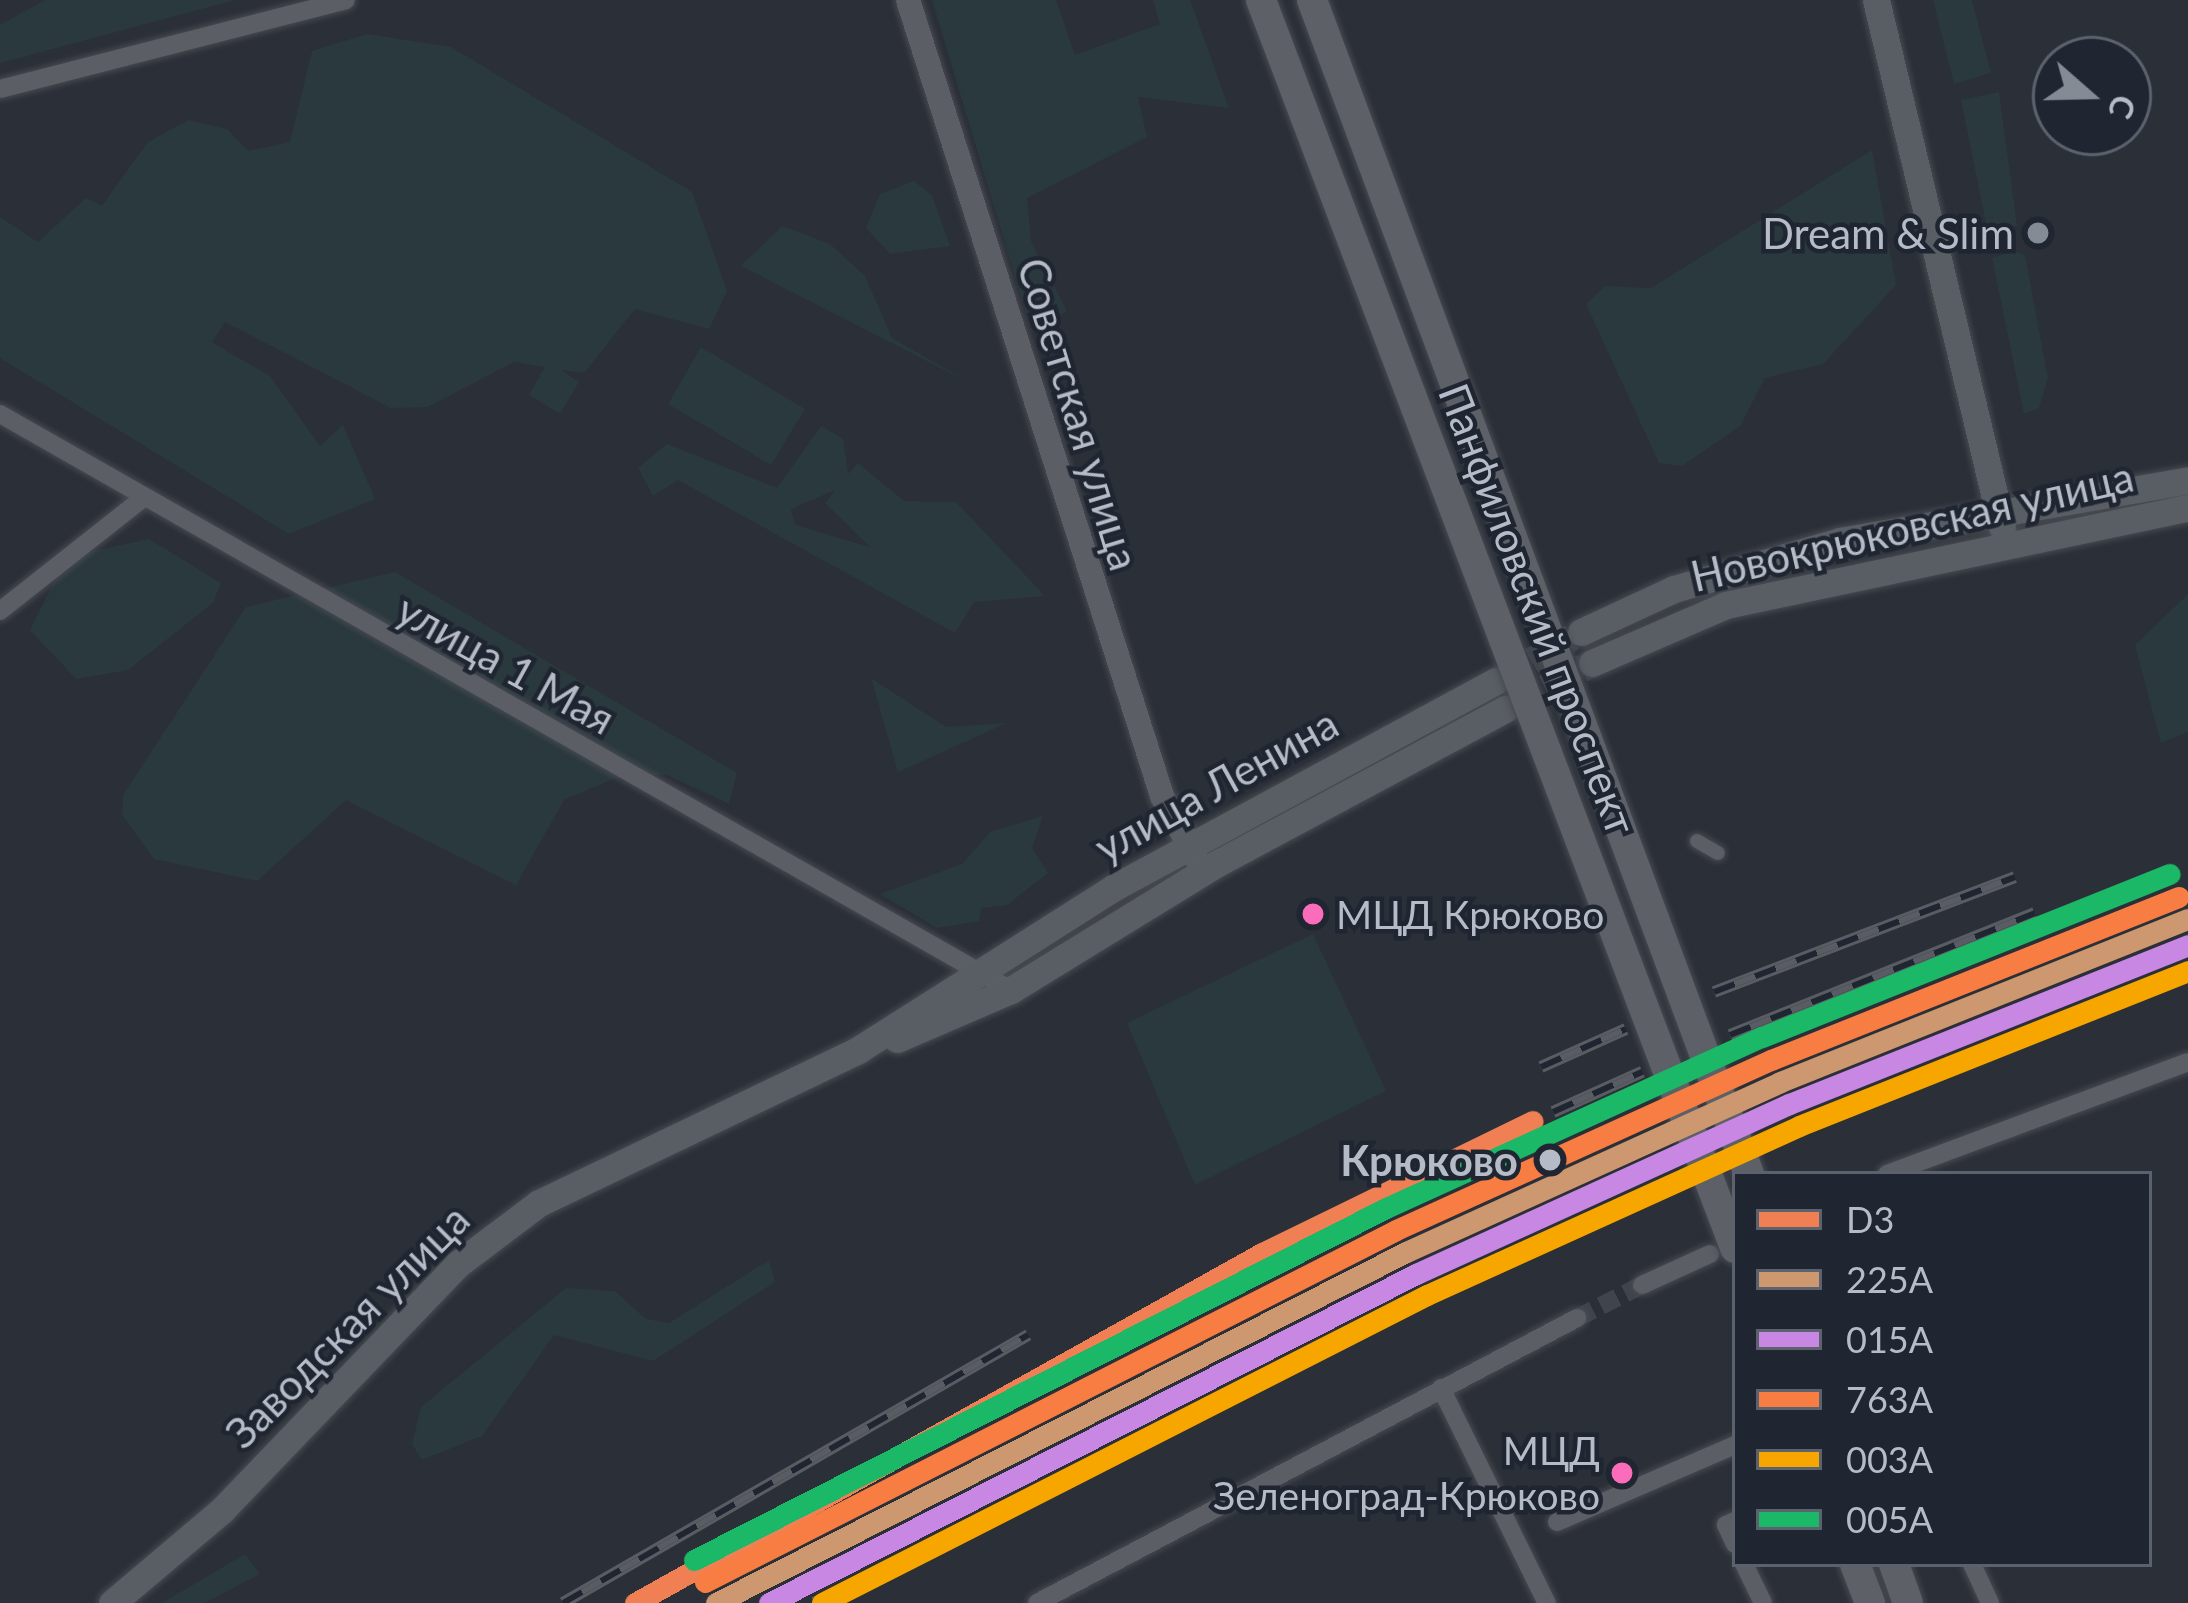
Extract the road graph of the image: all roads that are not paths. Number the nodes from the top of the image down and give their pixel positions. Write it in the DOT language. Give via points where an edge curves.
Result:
graph roads {
  1 [pos="346,0"];
  2 [pos="908,0"];
  3 [pos="1262,0"];
  4 [pos="1312,0"];
  5 [pos="1876,0"];
  6 [pos="0,89"];
  7 [pos="5,425"];
  8 [pos="2188,480"];
  9 [pos="142,499"];
  10 [pos="2188,508"];
  11 [pos="1996,509"];
  12 [pos="2006,541"];
  13 [pos="0,611"];
  14 [pos="1581,632"];
  15 [pos="1592,663"];
  16 [pos="1496,681"];
  17 [pos="1505,709"];
  18 [pos="1697,841"];
  19 [pos="1182,850"];
  20 [pos="1718,853"];
  21 [pos="1216,863"];
  22 [pos="981,971"];
  23 [pos="1011,990"];
  24 [pos="858,1049"];
  25 [pos="2188,1062"];
  26 [pos="1748,1171"];
  27 [pos="1895,1171"];
  28 [pos="1723,1251"];
  29 [pos="1642,1285"];
  30 [pos="1577,1318"];
  31 [pos="1441,1388"];
  32 [pos="1732,1446"];
  33 [pos="1557,1522"];
  34 [pos="1745,1567"];
  35 [pos="1856,1567"];
  36 [pos="1895,1567"];
  37 [pos="1973,1567"];
  38 [pos="112,1603"];
  39 [pos="1037,1603"];
  40 [pos="1547,1603"];
  41 [pos="1762,1603"];
  42 [pos="1870,1603"];
  43 [pos="1908,1603"];
  44 [pos="1990,1603"];
  1 -- 6 [label="street"];
  2 -- 19 [label="street, Советская улица"];
  3 -- 28 [label="main road, Панфиловский проспект, bridge"];
  4 -- 26 [label="main road, Панфиловский проспект, bridge"];
  5 -- 11 [label="main road"];
  7 -- 9 [label="street, улица 1 Мая"];
  8 -- 11 [label="main road, Новокрюковская улица"];
  9 -- 13 [label="street"];
  9 -- 22 [label="street, улица 1 Мая"];
  10 -- 12 [label="main road, Новокрюковская улица"];
  11 -- 12 [label="main road"];
  11 -- 14 [label="main road, Новокрюковская улица" via="1720,573"];
  12 -- 15 [label="main road, Новокрюковская улица" via="1726,605"];
  16 -- 19 [label="main road, улица Ленина"];
  17 -- 21 [label="main road, улица Ленина"];
  18 -- 20 [label="street"];
  19 -- 21 [label="street"];
  19 -- 22 [label="main road, улица Ленина"];
  21 -- 23 [label="main road, улица Ленина"];
  22 -- 23 [label="street, улица 1 Мая"];
  22 -- 24 [label="main road, Заводская улица"];
  23 -- 24 [label="main road, Заводская улица"];
  24 -- 38 [label="main road, Заводская улица" via="539,1203 458,1264 222,1510"];
  25 -- 27 [label="street"];
  28 -- 29 [label="street"];
  30 -- 31 [label="street"];
  31 -- 39 [label="street"];
  31 -- 40 [label="street"];
  32 -- 33 [label="street"];
  34 -- 41 [label="street"];
  35 -- 42 [label="main road"];
  36 -- 43 [label="main road"];
  37 -- 44 [label="street"];
}
